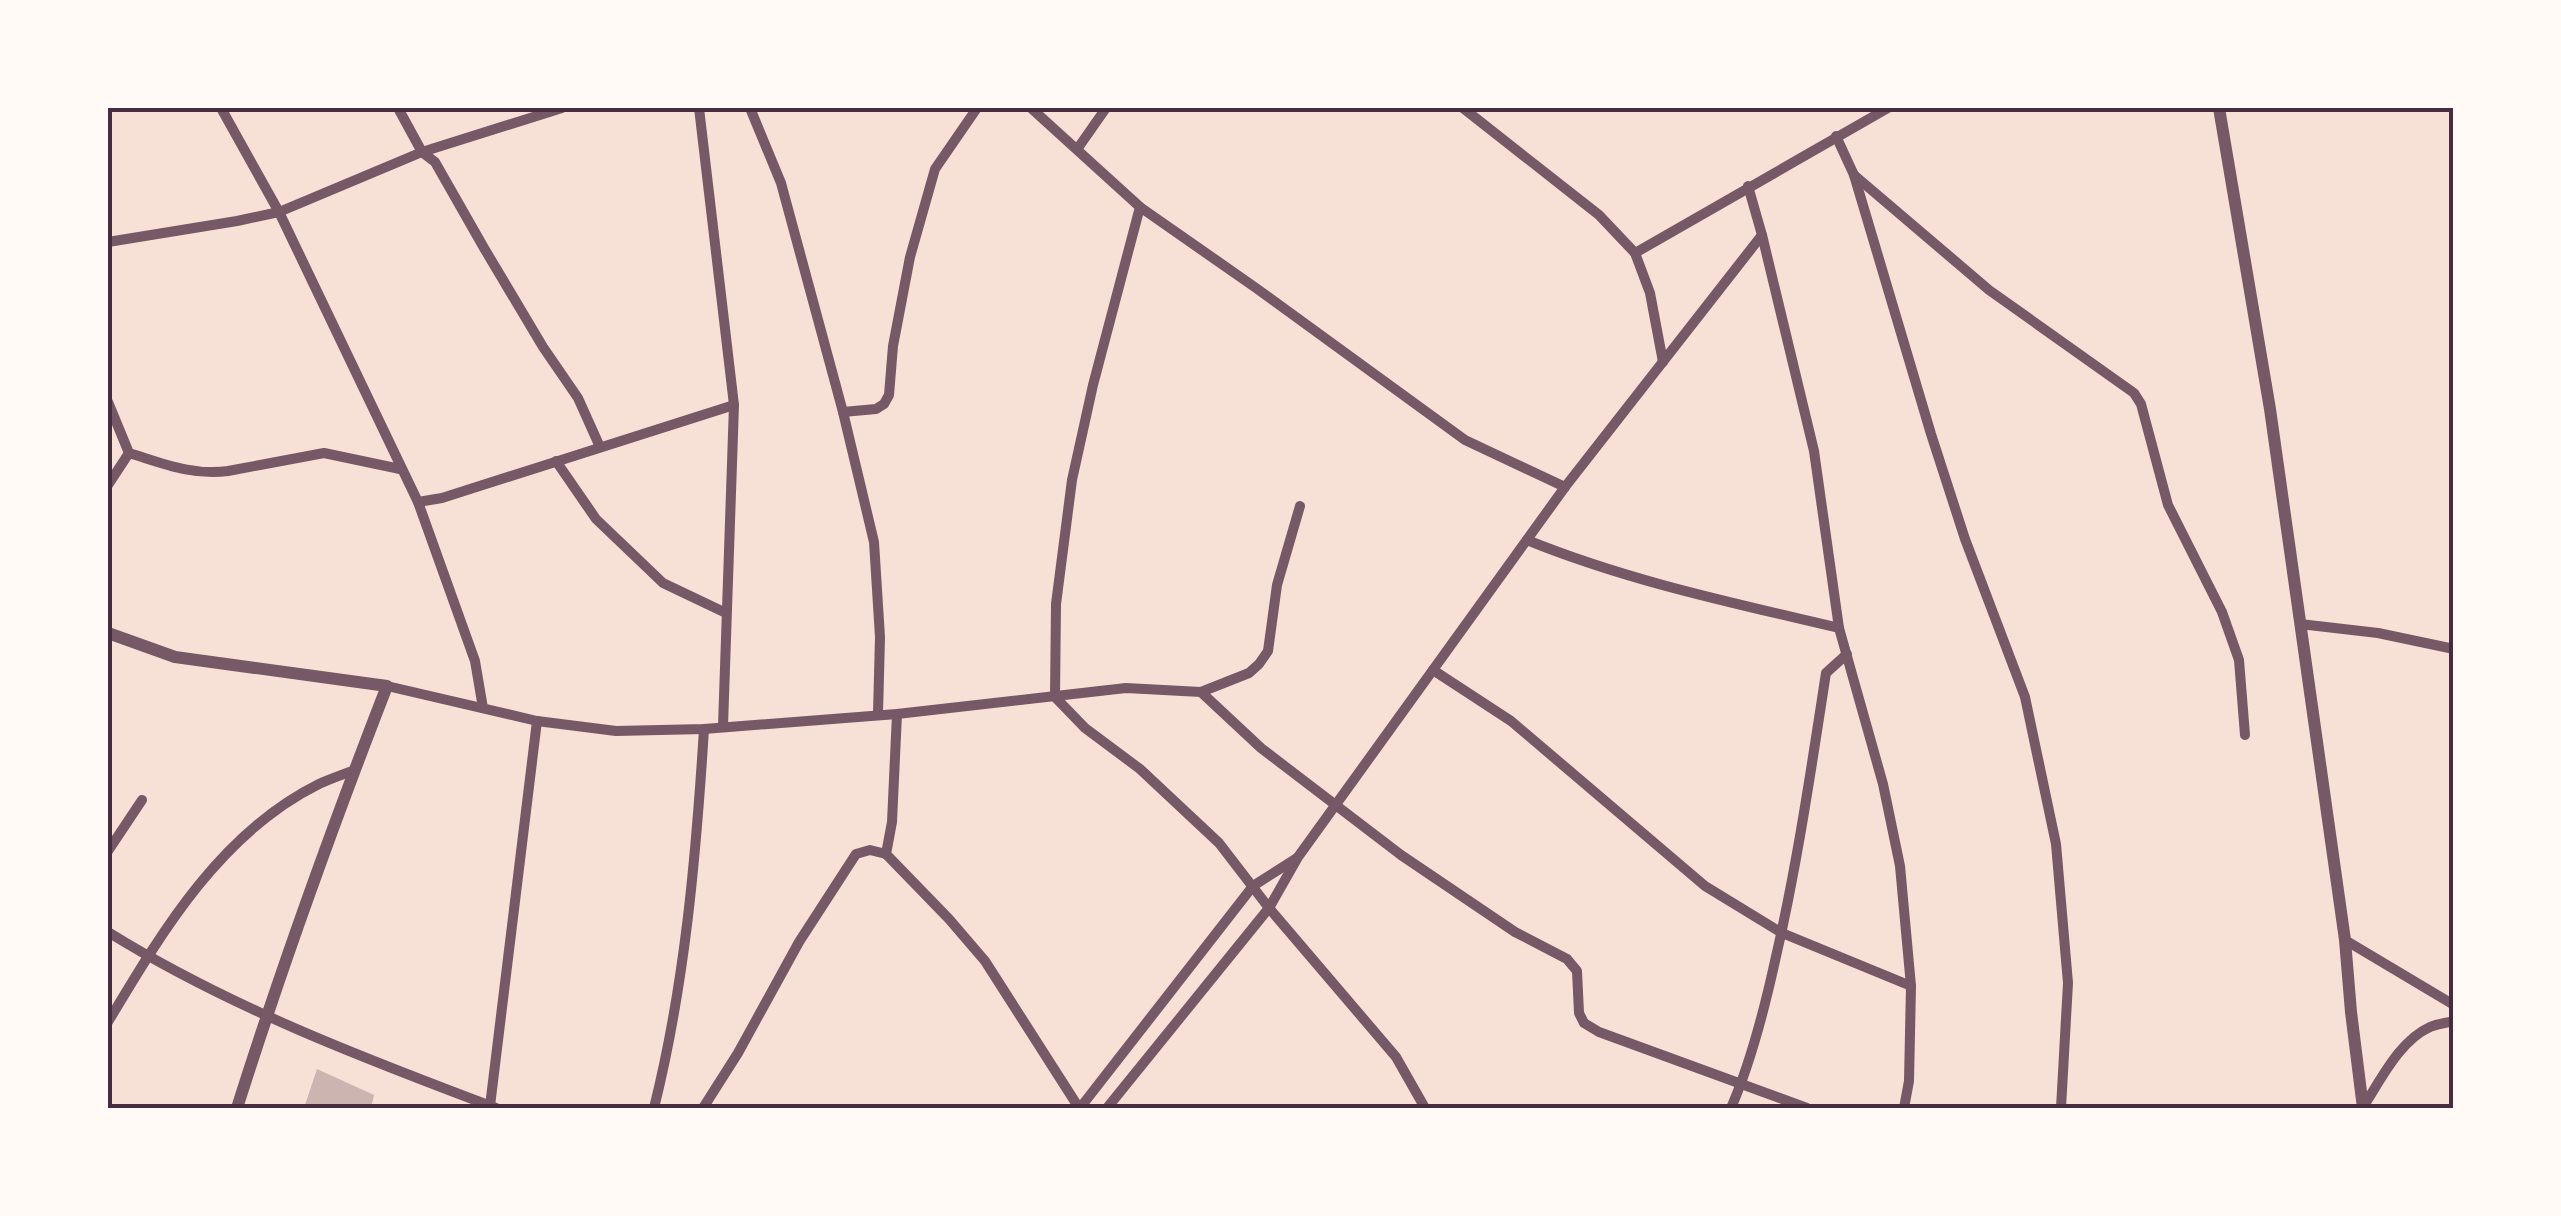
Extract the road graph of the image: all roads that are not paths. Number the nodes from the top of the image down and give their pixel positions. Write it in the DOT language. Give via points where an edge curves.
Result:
graph roads {
  1 [pos="221,108"];
  2 [pos="398,108"];
  3 [pos="562,108"];
  4 [pos="699,108"];
  5 [pos="750,108"];
  6 [pos="977,108"];
  7 [pos="1031,108"];
  8 [pos="1106,108"];
  9 [pos="1464,108"];
  10 [pos="1888,108"];
  11 [pos="2219,108"];
  12 [pos="1836,136"];
  13 [pos="1078,148"];
  14 [pos="422,152"];
  15 [pos="1854,175"];
  16 [pos="1748,186"];
  17 [pos="1140,206"];
  18 [pos="280,212"];
  19 [pos="1762,235"];
  20 [pos="108,242"];
  21 [pos="1635,253"];
  22 [pos="1663,362"];
  23 [pos="108,402"];
  24 [pos="734,405"];
  25 [pos="843,412"];
  26 [pos="600,447"];
  27 [pos="128,453"];
  28 [pos="556,461"];
  29 [pos="400,469"];
  30 [pos="108,485"];
  31 [pos="1565,486"];
  32 [pos="418,502"];
  33 [pos="1300,506"];
  34 [pos="1526,540"];
  35 [pos="726,614"];
  36 [pos="2300,624"];
  37 [pos="1839,628"];
  38 [pos="108,633"];
  39 [pos="2454,649"];
  40 [pos="1846,654"];
  41 [pos="1434,670"];
  42 [pos="387,686"];
  43 [pos="1202,692"];
  44 [pos="1055,697"];
  45 [pos="483,708"];
  46 [pos="878,714"];
  47 [pos="897,714"];
  48 [pos="538,721"];
  49 [pos="723,726"];
  50 [pos="704,728"];
  51 [pos="2245,735"];
  52 [pos="354,770"];
  53 [pos="142,800"];
  54 [pos="1336,806"];
  55 [pos="108,851"];
  56 [pos="886,854"];
  57 [pos="1298,857"];
  58 [pos="1253,886"];
  59 [pos="1269,908"];
  60 [pos="108,932"];
  61 [pos="1782,934"];
  62 [pos="2346,940"];
  63 [pos="147,957"];
  64 [pos="1911,986"];
  65 [pos="2454,1005"];
  66 [pos="265,1018"];
  67 [pos="2454,1021"];
  68 [pos="108,1022"];
  69 [pos="1741,1084"];
  70 [pos="462,1096"];
  71 [pos="493,1107"];
  72 [pos="237,1108"];
  73 [pos="458,1108"];
  74 [pos="654,1108"];
  75 [pos="703,1108"];
  76 [pos="1080,1108"];
  77 [pos="1108,1108"];
  78 [pos="1425,1108"];
  79 [pos="1730,1108"];
  80 [pos="1807,1108"];
  81 [pos="1904,1108"];
  82 [pos="2061,1108"];
  83 [pos="2363,1108"];
  1 -- 18 [label="street"];
  2 -- 14 [label="street"];
  3 -- 14 [label="street"];
  4 -- 24 [label="street"];
  5 -- 25 [label="street" via="781,184"];
  6 -- 25 [label="street" via="936,170 910,257 889,395 876,409"];
  7 -- 13 [label="street"];
  8 -- 13 [label="street"];
  9 -- 21 [label="street"];
  10 -- 12 [label="street"];
  11 -- 36 [label="street"];
  12 -- 15 [label="street"];
  12 -- 16 [label="street"];
  13 -- 17 [label="street"];
  14 -- 18 [label="street"];
  14 -- 26 [label="street" via="578,398"];
  15 -- 51 [label="street" via="1990,290 2134,393 2168,505 2240,660"];
  15 -- 82 [label="street" via="1930,434 2026,698 2058,864 2068,983"];
  16 -- 19 [label="street"];
  16 -- 21 [label="street"];
  17 -- 31 [label="street" via="1465,440"];
  17 -- 44 [label="street" via="1072,480 1056,604"];
  18 -- 20 [label="street"];
  18 -- 29 [label="street"];
  19 -- 22 [label="street"];
  19 -- 37 [label="street" via="1814,451"];
  21 -- 22 [label="street"];
  22 -- 31 [label="street"];
  23 -- 27 [label="street"];
  24 -- 26 [label="street"];
  24 -- 35 [label="street"];
  25 -- 46 [label="street" via="874,542"];
  26 -- 28 [label="street"];
  27 -- 29 [label="street" via="212,474 324,453"];
  27 -- 30 [label="street"];
  28 -- 32 [label="street"];
  28 -- 35 [label="street" via="596,519 663,583"];
  29 -- 32 [label="street"];
  31 -- 34 [label="street"];
  32 -- 45 [label="street" via="475,661"];
  33 -- 43 [label="street" via="1277,585 1268,651 1249,673"];
  34 -- 37 [label="street" via="1638,580"];
  34 -- 41 [label="street"];
  35 -- 49 [label="street"];
  36 -- 39 [label="street"];
  36 -- 62 [label="street"];
  37 -- 40 [label="street"];
  38 -- 42 [label="street" via="176,657"];
  40 -- 61 [label="street" via="1826,674"];
  40 -- 64 [label="street" via="1900,866"];
  41 -- 54 [label="street"];
  41 -- 61 [label="street" via="1511,721 1705,886"];
  42 -- 45 [label="street"];
  42 -- 52 [label="street"];
  43 -- 44 [label="street" via="1126,688"];
  43 -- 54 [label="street"];
  44 -- 47 [label="street"];
  44 -- 58 [label="street" via="1219,842"];
  45 -- 48 [label="street"];
  46 -- 47 [label="street"];
  46 -- 49 [label="street"];
  47 -- 56 [label="street"];
  48 -- 50 [label="street" via="616,731"];
  48 -- 71 [label="street"];
  49 -- 50 [label="street"];
  50 -- 74 [label="street" via="684,958"];
  52 -- 63 [label="street" via="318,784 241,839 193,890"];
  52 -- 66 [label="street"];
  53 -- 55 [label="street"];
  54 -- 57 [label="street"];
  54 -- 69 [label="street" via="1515,932 1566,959 1576,971 1584,1023"];
  56 -- 75 [label="street" via="856,854"];
  56 -- 76 [label="street" via="985,961"];
  57 -- 58 [label="street"];
  57 -- 59 [label="street"];
  58 -- 59 [label="street"];
  58 -- 76 [label="street"];
  59 -- 77 [label="street"];
  59 -- 78 [label="street" via="1396,1057"];
  60 -- 63 [label="street"];
  61 -- 64 [label="street"];
  61 -- 69 [label="street"];
  62 -- 65 [label="street"];
  62 -- 83 [label="street"];
  63 -- 66 [label="street"];
  63 -- 68 [label="street"];
  64 -- 81 [label="street"];
  66 -- 70 [label="street"];
  66 -- 72 [label="street"];
  67 -- 83 [label="street" via="2411,1041"];
  69 -- 79 [label="street"];
  69 -- 80 [label="street"];
  70 -- 71 [label="street"];
  70 -- 73 [label="street"];
}
